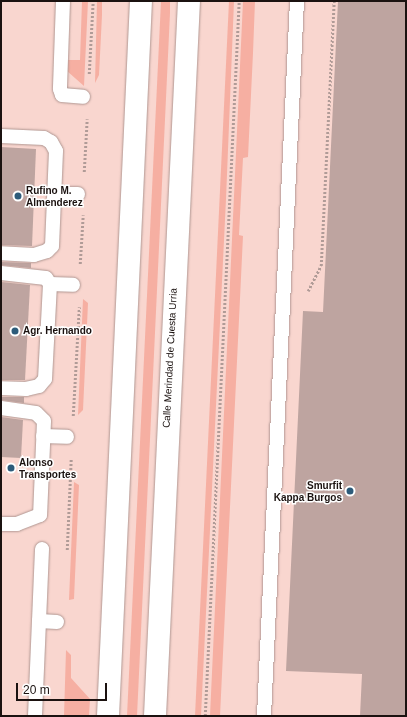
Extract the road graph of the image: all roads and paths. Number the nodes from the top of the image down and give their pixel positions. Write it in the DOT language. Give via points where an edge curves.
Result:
graph roads {
  1 [pos="63,1"];
  2 [pos="93,1"];
  3 [pos="141,1"];
  4 [pos="189,1"];
  5 [pos="239,1"];
  6 [pos="297,1"];
  7 [pos="89,83"];
  8 [pos="83,97"];
  9 [pos="87,114"];
  10 [pos="1,136"];
  11 [pos="84,175"];
  12 [pos="55,194"];
  13 [pos="78,194"];
  14 [pos="83,210"];
  15 [pos="1,253"];
  16 [pos="80,270"];
  17 [pos="1,273"];
  18 [pos="50,284"];
  19 [pos="73,285"];
  20 [pos="79,300"];
  21 [pos="1,388"];
  22 [pos="1,408"];
  23 [pos="73,422"];
  24 [pos="43,436"];
  25 [pos="67,437"];
  26 [pos="72,453"];
  27 [pos="1,524"];
  28 [pos="42,549"];
  29 [pos="66,554"];
  30 [pos="39,621"];
  31 [pos="57,622"];
  32 [pos="35,716"];
  33 [pos="108,716"];
  34 [pos="155,716"];
  35 [pos="205,716"];
  36 [pos="264,716"];
  1 -- 8 [label="lane" via="60,89 62,95"];
  2 -- 7 [label="path"];
  3 -- 33 [label="street"];
  4 -- 34 [label="street, Calle Merindad de Cuesta Urria"];
  5 -- 35 [label="path"];
  6 -- 36 [label="lane"];
  9 -- 11 [label="path"];
  10 -- 12 [label="lane" via="36,137 51,142 56,152"];
  12 -- 13 [label="lane"];
  12 -- 15 [label="lane" via="52,246 47,251 34,254"];
  14 -- 16 [label="path"];
  17 -- 18 [label="lane" via="46,278"];
  18 -- 19 [label="lane"];
  18 -- 21 [label="lane" via="45,379 39,386 26,389"];
  20 -- 23 [label="path"];
  22 -- 24 [label="lane" via="36,413 44,421"];
  24 -- 25 [label="lane"];
  24 -- 27 [label="lane" via="40,515 17,524"];
  26 -- 29 [label="path"];
  28 -- 30 [label="lane"];
  30 -- 31 [label="lane"];
  30 -- 32 [label="lane"];
}
